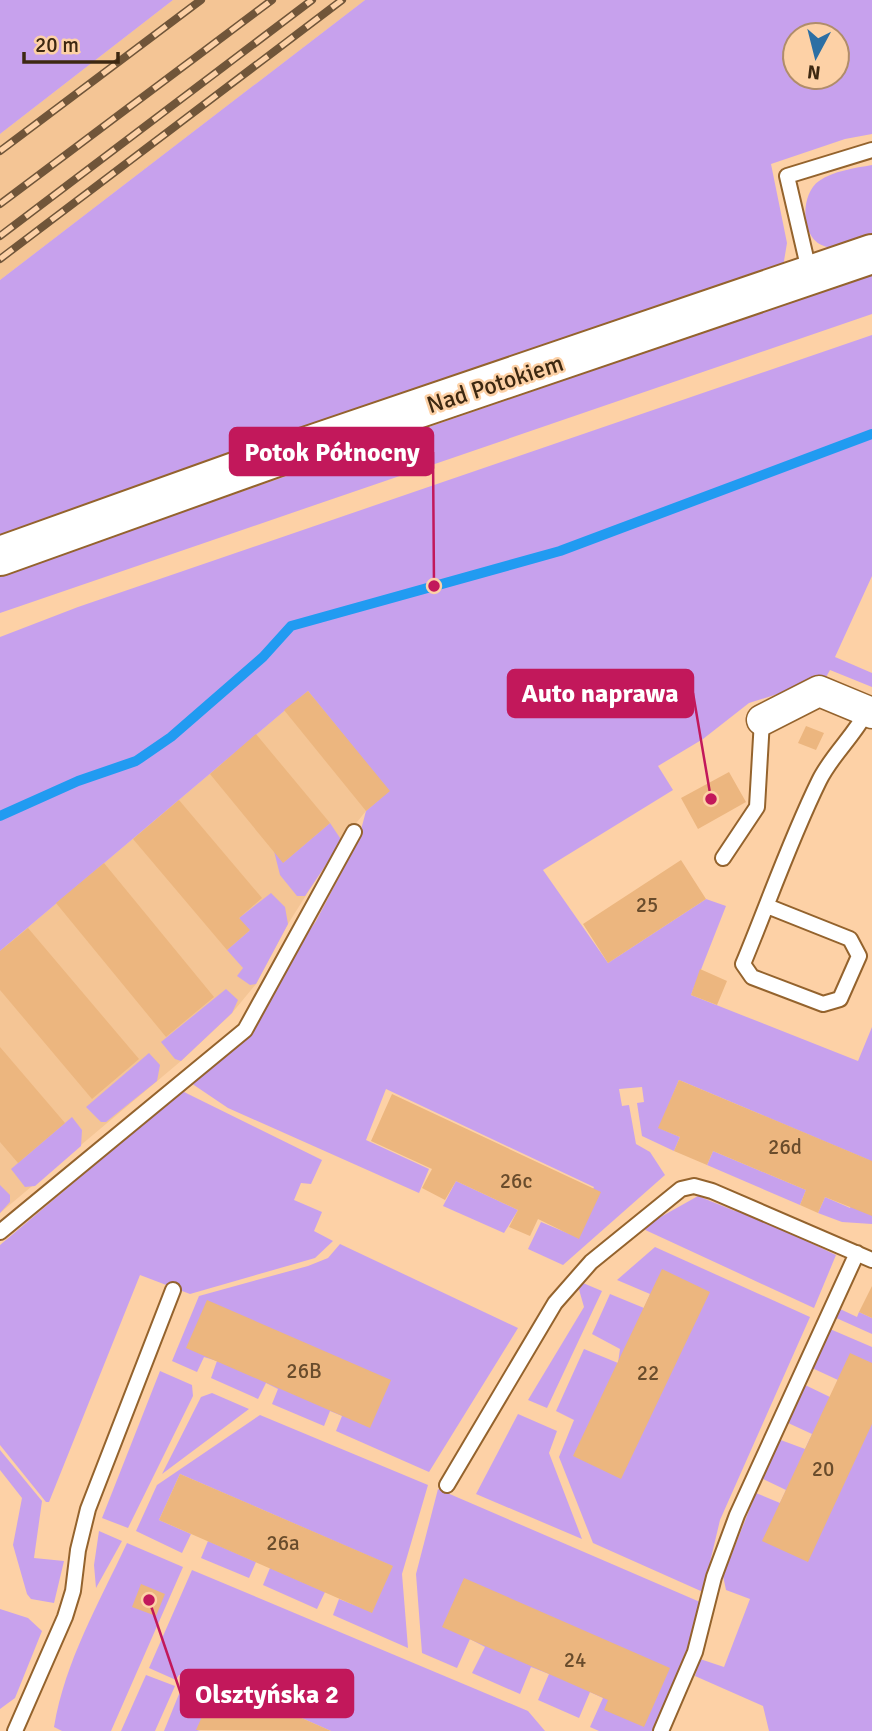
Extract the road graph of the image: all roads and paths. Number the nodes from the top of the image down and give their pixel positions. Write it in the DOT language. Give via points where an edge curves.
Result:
graph roads {
  1 [pos="872,150"];
  2 [pos="872,254"];
  3 [pos="810,276"];
  4 [pos="0,556"];
  5 [pos="869,712"];
  6 [pos="762,720"];
  7 [pos="354,832"];
  8 [pos="723,858"];
  9 [pos="767,906"];
  10 [pos="0,1232"];
  11 [pos="857,1253"];
  12 [pos="872,1259"];
  13 [pos="173,1290"];
  14 [pos="447,1485"];
  15 [pos="15,1731"];
  16 [pos="661,1731"];
  1 -- 3 [label="lane" via="787,176"];
  2 -- 3 [label="main road, Nad Potokiem"];
  3 -- 4 [label="main road, Nad Potokiem"];
  5 -- 6 [label="street" via="819,691"];
  5 -- 9 [label="lane" via="820,779"];
  6 -- 8 [label="lane" via="757,807"];
  7 -- 10 [label="lane" via="245,1030"];
  9 -- 9 [label="lane" via="743,964 751,977 823,1004 840,999 859,956 850,939"];
  11 -- 12 [label="lane"];
  11 -- 14 [label="lane" via="712,1191 694,1186 681,1189 591,1262 555,1303"];
  11 -- 16 [label="lane" via="737,1515 714,1577 695,1652"];
  13 -- 15 [label="lane" via="88,1509 65,1617"];
}
